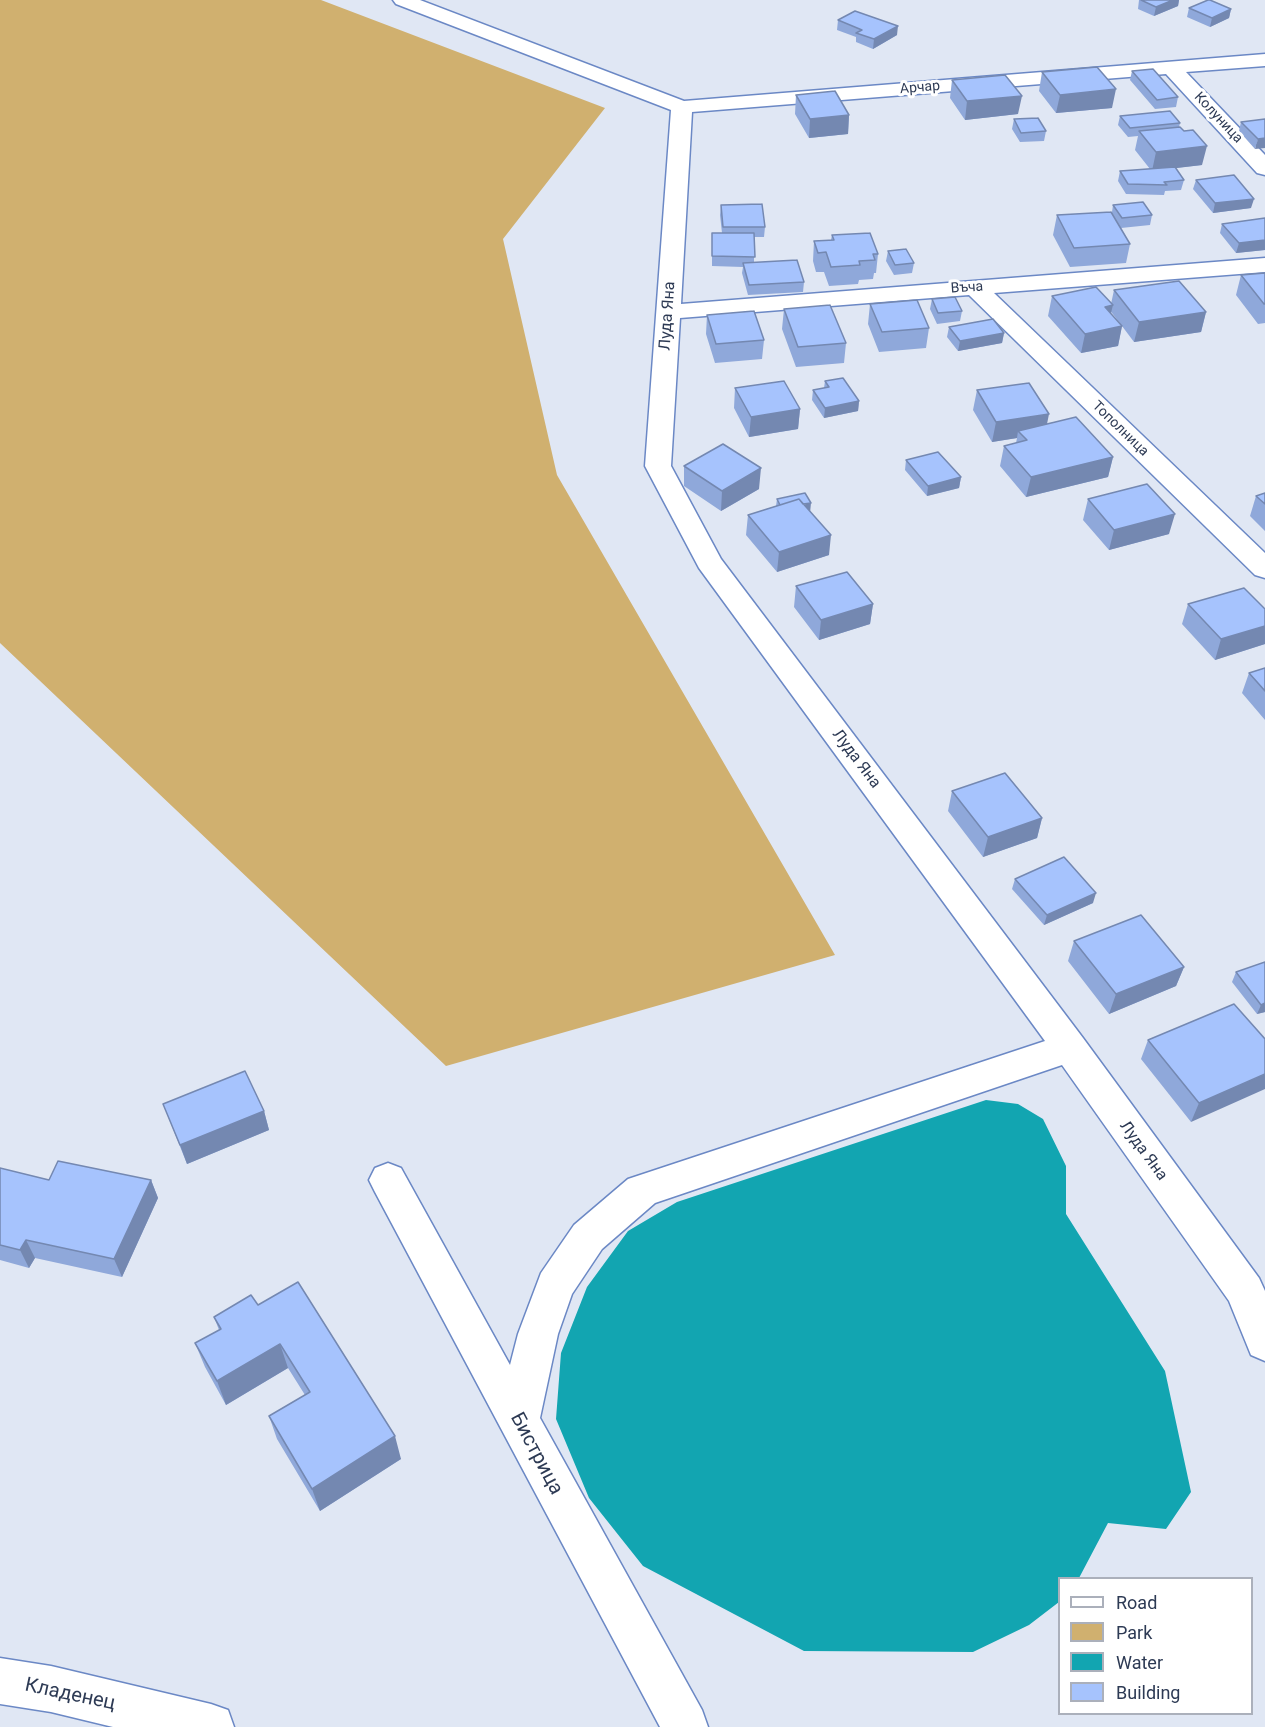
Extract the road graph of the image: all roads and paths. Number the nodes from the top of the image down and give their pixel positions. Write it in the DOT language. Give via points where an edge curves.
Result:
graph roads {
  1 [pos="403,0"];
  2 [pos="1265,60"];
  3 [pos="1171,68"];
  4 [pos="682,107"];
  5 [pos="1265,168"];
  6 [pos="1265,265"];
  7 [pos="975,288"];
  8 [pos="669,312"];
  9 [pos="1265,569"];
  10 [pos="1070,1048"];
  11 [pos="388,1180"];
  12 [pos="1255,1282"];
  13 [pos="1265,1342"];
  14 [pos="518,1420"];
  15 [pos="0,1681"];
  16 [pos="211,1727"];
  17 [pos="685,1727"];
  1 -- 4 [label="street"];
  2 -- 3 [label="street, Арчар"];
  3 -- 4 [label="street, Арчар"];
  3 -- 5 [label="street, Колуница"];
  4 -- 8 [label="street, Луда Яна"];
  6 -- 7 [label="street, Въча"];
  7 -- 8 [label="street, Въча"];
  7 -- 9 [label="street, Тополница"];
  8 -- 10 [label="street, Луда Яна" via="658,466 709,562"];
  10 -- 12 [label="street, Луда Яна"];
  10 -- 14 [label="street" via="642,1191 588,1237 555,1286 538,1334"];
  11 -- 14 [label="street, Бистрица"];
  12 -- 13 [label="street, Луда Яна"];
  14 -- 17 [label="street, Бистрица"];
  15 -- 16 [label="street, Кладенец" via="51,1689"];
}
